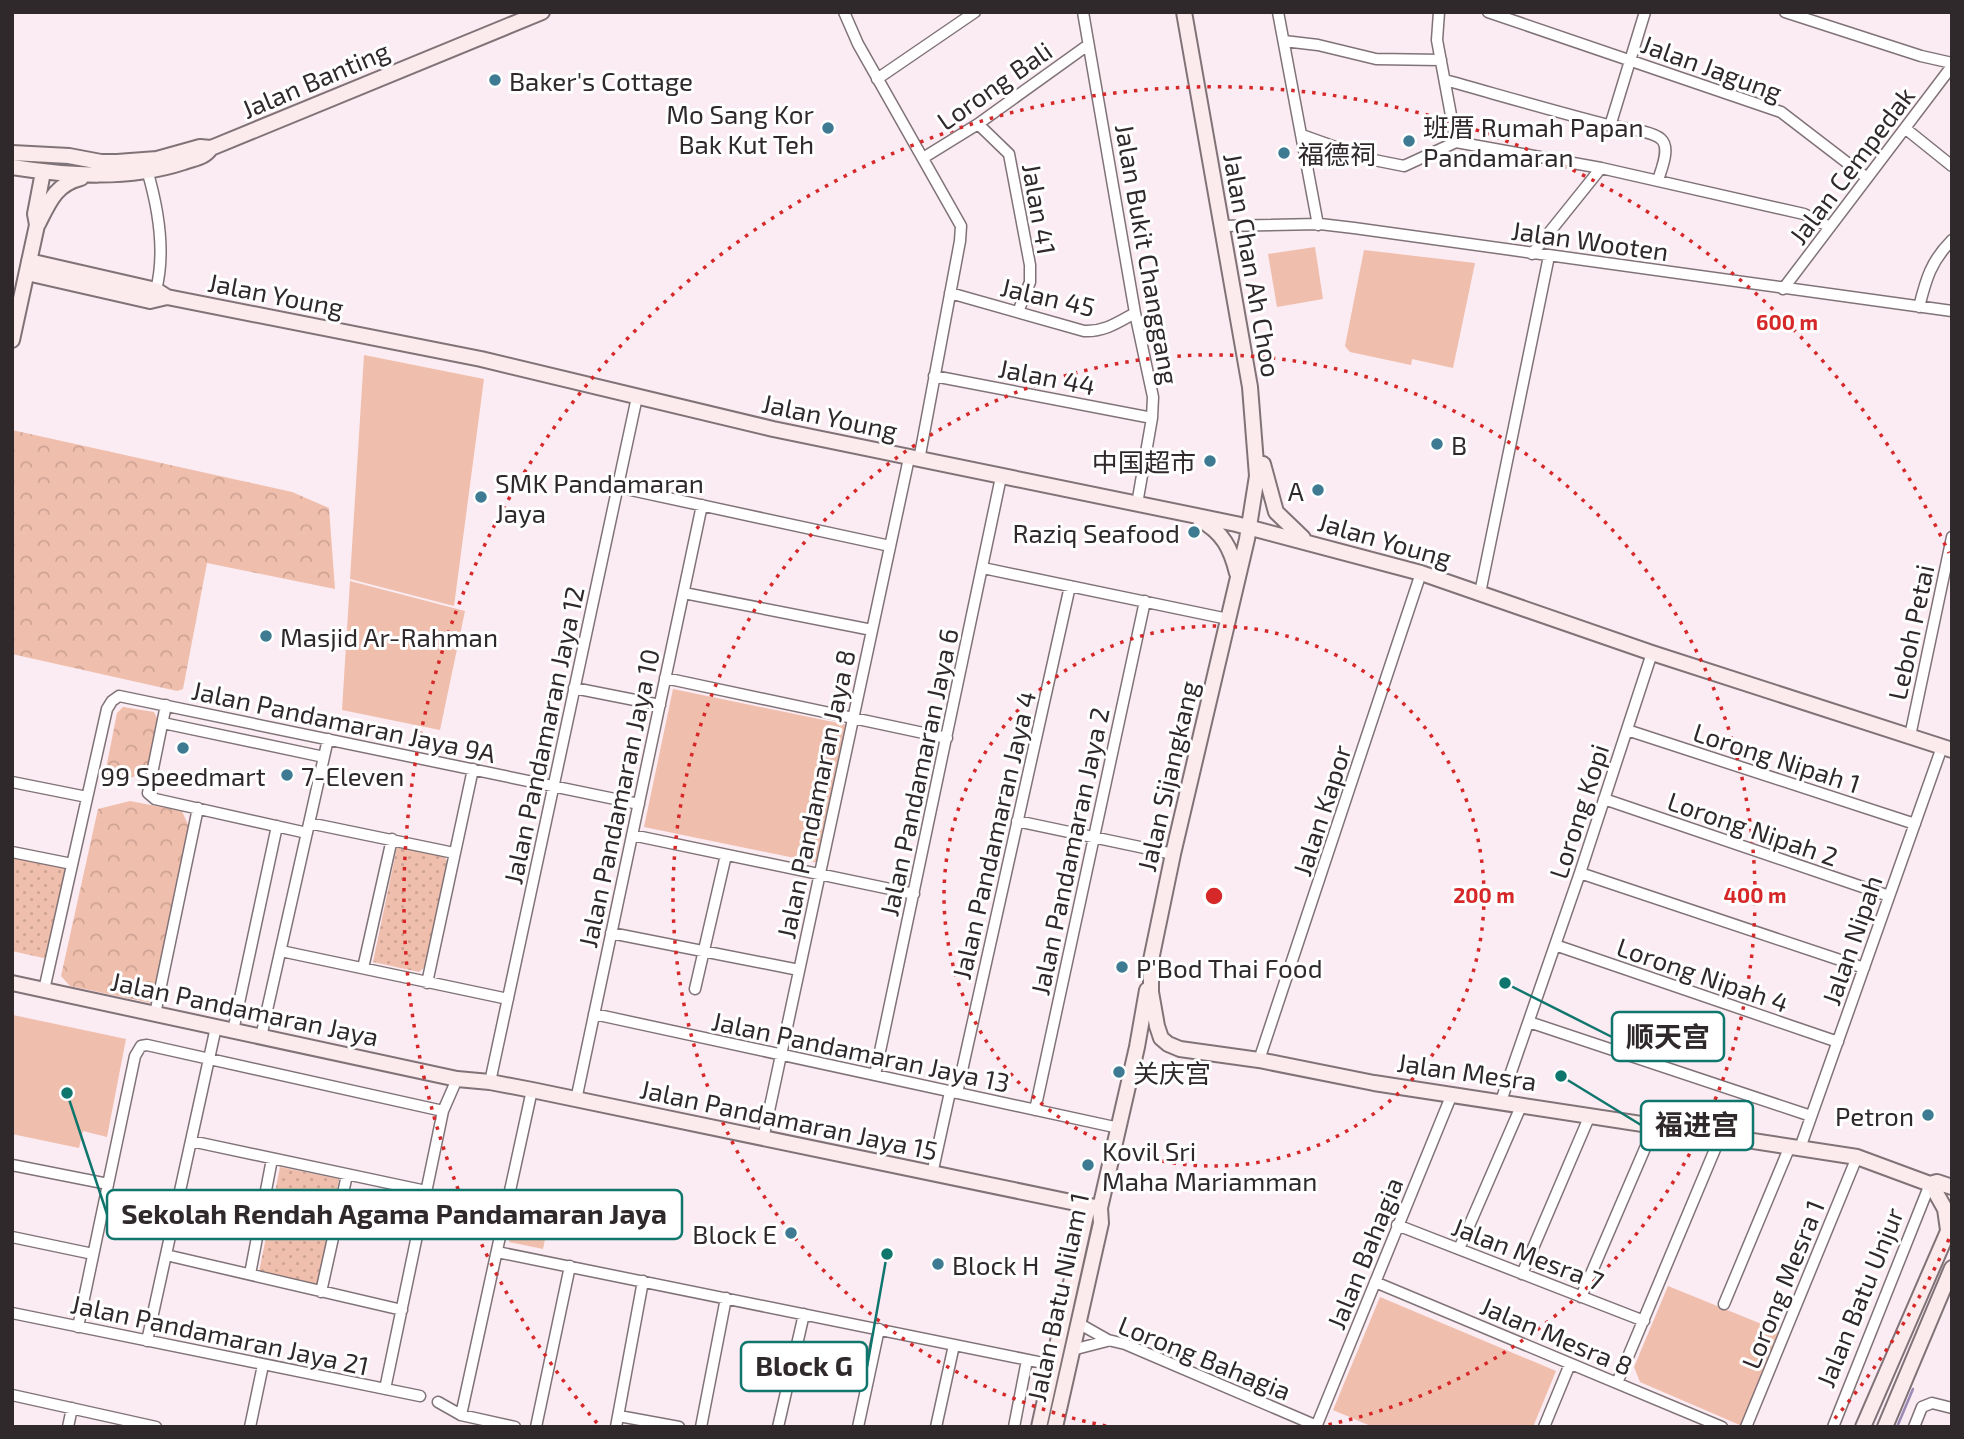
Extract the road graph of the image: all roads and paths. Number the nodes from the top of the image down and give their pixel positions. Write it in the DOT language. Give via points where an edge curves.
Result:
graph roads {
  1 [pos="542,12"];
  2 [pos="844,12"];
  3 [pos="975,12"];
  4 [pos="1083,12"];
  5 [pos="1184,12"];
  6 [pos="1278,12"];
  7 [pos="1439,12"];
  8 [pos="1488,12"];
  9 [pos="1645,12"];
  10 [pos="1785,12"];
  11 [pos="1284,41"];
  12 [pos="1088,45"];
  13 [pos="1630,59"];
  14 [pos="1441,60"];
  15 [pos="1952,65"];
  16 [pos="877,79"];
  17 [pos="1445,80"];
  18 [pos="978,124"];
  19 [pos="1610,126"];
  20 [pos="1906,129"];
  21 [pos="1302,135"];
  22 [pos="1456,142"];
  23 [pos="211,148"];
  24 [pos="923,158"];
  25 [pos="13,161"];
  26 [pos="1952,166"];
  27 [pos="1601,169"];
  28 [pos="147,170"];
  29 [pos="47,171"];
  30 [pos="100,171"];
  31 [pos="1867,178"];
  32 [pos="1658,180"];
  33 [pos="39,217"];
  34 [pos="1318,225"];
  35 [pos="1221,226"];
  36 [pos="1830,227"];
  37 [pos="1952,240"];
  38 [pos="1532,254"];
  39 [pos="1549,256"];
  40 [pos="28,267"];
  41 [pos="1783,289"];
  42 [pos="161,293"];
  43 [pos="950,293"];
  44 [pos="1919,307"];
  45 [pos="1952,311"];
  46 [pos="1018,312"];
  47 [pos="1135,313"];
  48 [pos="12,341"];
  49 [pos="934,376"];
  50 [pos="637,397"];
  51 [pos="1153,418"];
  52 [pos="1254,426"];
  53 [pos="914,459"];
  54 [pos="1002,477"];
  55 [pos="617,487"];
  56 [pos="1137,504"];
  57 [pos="702,505"];
  58 [pos="1188,514"];
  59 [pos="1249,527"];
  60 [pos="1952,537"];
  61 [pos="1307,541"];
  62 [pos="890,546"];
  63 [pos="983,568"];
  64 [pos="1421,573"];
  65 [pos="1238,578"];
  66 [pos="1070,586"];
  67 [pos="684,593"];
  68 [pos="1480,593"];
  69 [pos="1145,601"];
  70 [pos="1228,619"];
  71 [pos="872,630"];
  72 [pos="1652,653"];
  73 [pos="665,678"];
  74 [pos="574,688"];
  75 [pos="166,705"];
  76 [pos="660,705"];
  77 [pos="853,718"];
  78 [pos="163,723"];
  79 [pos="1627,730"];
  80 [pos="1910,736"];
  81 [pos="947,738"];
  82 [pos="328,739"];
  83 [pos="1947,749"];
  84 [pos="324,757"];
  85 [pos="473,769"];
  86 [pos="12,782"];
  87 [pos="553,786"];
  88 [pos="87,797"];
  89 [pos="1604,799"];
  90 [pos="639,804"];
  91 [pos="198,808"];
  92 [pos="1017,821"];
  93 [pos="1915,824"];
  94 [pos="277,826"];
  95 [pos="308,828"];
  96 [pos="632,835"];
  97 [pos="1094,837"];
  98 [pos="392,839"];
  99 [pos="12,852"];
  100 [pos="454,852"];
  101 [pos="1173,853"];
  102 [pos="726,855"];
  103 [pos="72,864"];
  104 [pos="1580,873"];
  105 [pos="820,874"];
  106 [pos="914,894"];
  107 [pos="1889,896"];
  108 [pos="611,933"];
  109 [pos="1555,946"];
  110 [pos="281,951"];
  111 [pos="704,952"];
  112 [pos="363,968"];
  113 [pos="1864,968"];
  114 [pos="799,971"];
  115 [pos="1150,973"];
  116 [pos="12,983"];
  117 [pos="427,983"];
  118 [pos="695,989"];
  119 [pos="44,990"];
  120 [pos="508,999"];
  121 [pos="155,1014"];
  122 [pos="594,1014"];
  123 [pos="1529,1022"];
  124 [pos="216,1027"];
  125 [pos="233,1031"];
  126 [pos="261,1037"];
  127 [pos="1161,1038"];
  128 [pos="1838,1042"];
  129 [pos="781,1055"];
  130 [pos="209,1059"];
  131 [pos="1259,1060"];
  132 [pos="875,1075"];
  133 [pos="463,1080"];
  134 [pos="490,1082"];
  135 [pos="532,1090"];
  136 [pos="954,1092"];
  137 [pos="1452,1094"];
  138 [pos="576,1100"];
  139 [pos="1501,1101"];
  140 [pos="1522,1104"];
  141 [pos="1035,1110"];
  142 [pos="443,1111"];
  143 [pos="1590,1115"];
  144 [pos="1811,1116"];
  145 [pos="1656,1125"];
  146 [pos="1119,1128"];
  147 [pos="1721,1135"];
  148 [pos="763,1139"];
  149 [pos="191,1141"];
  150 [pos="1795,1147"];
  151 [pos="1857,1157"];
  152 [pos="272,1160"];
  153 [pos="12,1165"];
  154 [pos="932,1174"];
  155 [pos="347,1175"];
  156 [pos="108,1184"];
  157 [pos="1942,1185"];
  158 [pos="426,1191"];
  159 [pos="1952,1200"];
  160 [pos="1094,1207"];
  161 [pos="1397,1225"];
  162 [pos="1950,1226"];
  163 [pos="12,1237"];
  164 [pos="1952,1247"];
  165 [pos="1459,1249"];
  166 [pos="497,1252"];
  167 [pos="93,1254"];
  168 [pos="166,1255"];
  169 [pos="570,1266"];
  170 [pos="1951,1270"];
  171 [pos="1522,1273"];
  172 [pos="250,1274"];
  173 [pos="643,1281"];
  174 [pos="1375,1282"];
  175 [pos="321,1292"];
  176 [pos="1581,1297"];
  177 [pos="726,1298"];
  178 [pos="1724,1304"];
  179 [pos="402,1310"];
  180 [pos="12,1313"];
  181 [pos="804,1314"];
  182 [pos="1644,1321"];
  183 [pos="1078,1323"];
  184 [pos="78,1326"];
  185 [pos="878,1329"];
  186 [pos="1108,1340"];
  187 [pos="147,1341"];
  188 [pos="954,1345"];
  189 [pos="1072,1350"];
  190 [pos="1027,1360"];
  191 [pos="1570,1364"];
  192 [pos="263,1365"];
  193 [pos="1053,1365"];
  194 [pos="1617,1383"];
  195 [pos="385,1389"];
  196 [pos="12,1395"];
  197 [pos="420,1396"];
  198 [pos="438,1402"];
  199 [pos="72,1408"];
  200 [pos="1952,1408"];
  201 [pos="461,1415"];
  202 [pos="619,1416"];
  203 [pos="1317,1426"];
  204 [pos="68,1427"];
  205 [pos="156,1427"];
  206 [pos="250,1427"];
  207 [pos="515,1427"];
  208 [pos="536,1427"];
  209 [pos="616,1427"];
  210 [pos="679,1427"];
  211 [pos="701,1427"];
  212 [pos="778,1427"];
  213 [pos="858,1427"];
  214 [pos="936,1427"];
  215 [pos="1014,1427"];
  216 [pos="1039,1427"];
  217 [pos="1055,1427"];
  218 [pos="1544,1427"];
  219 [pos="1722,1427"];
  220 [pos="1746,1427"];
  221 [pos="1833,1427"];
  222 [pos="1863,1427"];
  223 [pos="1885,1427"];
  224 [pos="1914,1427"];
  1 -- 23 [label="main road, Jalan Banting"];
  2 -- 16 [label="street, Jalan Pandamaran Jaya 8"];
  3 -- 16 [label="street"];
  4 -- 12 [label="street, Jalan Bukit Changgang"];
  5 -- 35 [label="main road, Jalan Chan Ah Choo"];
  6 -- 11 [label="street"];
  7 -- 14 [label="street"];
  8 -- 13 [label="street, Jalan Jagung"];
  9 -- 13 [label="street"];
  10 -- 15 [label="street"];
  11 -- 14 [label="street" via="1318,44 1376,59"];
  11 -- 21 [label="street"];
  12 -- 18 [label="street, Lorong Bali"];
  12 -- 47 [label="street, Jalan Bukit Changgang"];
  13 -- 19 [label="street"];
  13 -- 31 [label="street, Jalan Jagung" via="1781,112"];
  14 -- 17 [label="street"];
  15 -- 20 [label="street, Jalan Cempedak"];
  16 -- 24 [label="street, Jalan Pandamaran Jaya 8"];
  17 -- 19 [label="street"];
  17 -- 22 [label="street"];
  18 -- 24 [label="street, Lorong Bali"];
  18 -- 46 [label="street, Jalan 41" via="1009,154 1030,265 1030,282"];
  19 -- 32 [label="street" via="1661,139 1664,157"];
  20 -- 26 [label="street"];
  20 -- 31 [label="street, Jalan Cempedak"];
  21 -- 22 [label="street" via="1404,166"];
  21 -- 34 [label="street"];
  22 -- 27 [label="street"];
  23 -- 28 [label="main road, Jalan Banting" via="205,156"];
  23 -- 30 [label="main road"];
  24 -- 43 [label="street, Jalan Pandamaran Jaya 8" via="961,226"];
  25 -- 29 [label="main road"];
  25 -- 30 [label="main road" via="38,153"];
  25 -- 33 [label="main road" via="31,182"];
  27 -- 32 [label="street"];
  27 -- 38 [label="street"];
  28 -- 30 [label="main road, Jalan Banting"];
  28 -- 42 [label="street" via="156,199"];
  29 -- 30 [label="main road"];
  29 -- 33 [label="main road"];
  30 -- 33 [label="main road" via="60,187"];
  31 -- 36 [label="street, Jalan Cempedak"];
  32 -- 36 [label="street" via="1804,214"];
  33 -- 40 [label="main road"];
  34 -- 35 [label="street, Jalan Wooten"];
  34 -- 38 [label="street, Jalan Wooten"];
  35 -- 52 [label="main road, Jalan Chan Ah Choo"];
  36 -- 41 [label="street, Jalan Cempedak"];
  37 -- 44 [label="street" via="1928,272"];
  38 -- 39 [label="street, Jalan Wooten"];
  39 -- 41 [label="street, Jalan Wooten"];
  39 -- 68 [label="street, Jalan Young"];
  40 -- 42 [label="main road, Jalan Young" via="150,301"];
  40 -- 48 [label="main road"];
  41 -- 44 [label="street, Jalan Wooten"];
  42 -- 50 [label="main road, Jalan Young" via="481,359"];
  43 -- 46 [label="street, Jalan 45"];
  43 -- 49 [label="street, Jalan Pandamaran Jaya 8"];
  44 -- 45 [label="street, Jalan Wooten"];
  46 -- 47 [label="street, Jalan 45" via="1097,332"];
  47 -- 51 [label="street, Jalan Bukit Changgang" via="1153,397"];
  49 -- 51 [label="street, Jalan 44"];
  49 -- 53 [label="street, Jalan Pandamaran Jaya 8"];
  50 -- 53 [label="main road, Jalan Young"];
  50 -- 55 [label="street, Jalan Pandamaran Jaya 12"];
  51 -- 56 [label="street, Jalan Bukit Changgang"];
  52 -- 59 [label="main road, Jalan Chan Ah Choo" via="1257,476"];
  52 -- 61 [label="main road" via="1276,512"];
  53 -- 54 [label="main road, Jalan Young"];
  53 -- 62 [label="street, Jalan Pandamaran Jaya 8"];
  54 -- 56 [label="main road, Jalan Young"];
  54 -- 63 [label="street, Jalan Pandamaran Jaya 6"];
  55 -- 57 [label="street"];
  55 -- 74 [label="street, Jalan Pandamaran Jaya 12"];
  56 -- 58 [label="main road, Jalan Young"];
  57 -- 62 [label="street"];
  57 -- 67 [label="street, Jalan Pandamaran Jaya 10"];
  58 -- 59 [label="main road, Jalan Young"];
  58 -- 65 [label="main road" via="1226,541"];
  59 -- 61 [label="main road, Jalan Young"];
  59 -- 65 [label="main road, Jalan Sijangkang"];
  60 -- 80 [label="street, Leboh Petai"];
  61 -- 64 [label="main road, Jalan Young"];
  62 -- 71 [label="street, Jalan Pandamaran Jaya 8"];
  63 -- 66 [label="street"];
  63 -- 81 [label="street, Jalan Pandamaran Jaya 6"];
  64 -- 68 [label="main road, Jalan Young"];
  64 -- 131 [label="street, Jalan Kapor"];
  65 -- 70 [label="main road, Jalan Sijangkang"];
  66 -- 69 [label="street"];
  66 -- 92 [label="street, Jalan Pandamaran Jaya 4"];
  67 -- 71 [label="street"];
  67 -- 73 [label="street, Jalan Pandamaran Jaya 10"];
  68 -- 72 [label="main road, Jalan Young"];
  69 -- 70 [label="street"];
  69 -- 97 [label="street, Jalan Pandamaran Jaya 2"];
  70 -- 101 [label="main road, Jalan Sijangkang"];
  71 -- 77 [label="street, Jalan Pandamaran Jaya 8"];
  72 -- 79 [label="street, Lorong Kopi"];
  72 -- 80 [label="main road, Jalan Young"];
  73 -- 76 [label="street, Jalan Pandamaran Jaya 10"];
  73 -- 77 [label="street"];
  74 -- 76 [label="street"];
  74 -- 87 [label="street, Jalan Pandamaran Jaya 12"];
  75 -- 78 [label="street"];
  75 -- 82 [label="street, Jalan Pandamaran Jaya 9A"];
  75 -- 88 [label="street, Jalan Pandamaran Jaya 9A" via="124,696 112,701"];
  76 -- 90 [label="street, Jalan Pandamaran Jaya 10"];
  77 -- 81 [label="street"];
  77 -- 105 [label="street, Jalan Pandamaran Jaya 8"];
  78 -- 84 [label="street"];
  78 -- 91 [label="street" via="148,793 155,799"];
  79 -- 89 [label="street, Lorong Kopi"];
  79 -- 93 [label="street, Lorong Nipah 1"];
  80 -- 83 [label="main road, Jalan Young"];
  81 -- 106 [label="street, Jalan Pandamaran Jaya 6"];
  82 -- 84 [label="street"];
  82 -- 85 [label="street, Jalan Pandamaran Jaya 9A"];
  83 -- 93 [label="street, Jalan Nipah"];
  84 -- 95 [label="street"];
  85 -- 87 [label="street, Jalan Pandamaran Jaya 9A"];
  85 -- 100 [label="street"];
  86 -- 88 [label="street"];
  87 -- 90 [label="street, Jalan Pandamaran Jaya 9A"];
  87 -- 120 [label="street, Jalan Pandamaran Jaya 12"];
  88 -- 103 [label="street"];
  89 -- 104 [label="street, Lorong Kopi"];
  89 -- 107 [label="street, Lorong Nipah 2"];
  90 -- 96 [label="street, Jalan Pandamaran Jaya 10"];
  91 -- 94 [label="street"];
  91 -- 121 [label="street"];
  92 -- 97 [label="street"];
  92 -- 136 [label="street, Jalan Pandamaran Jaya 4"];
  93 -- 107 [label="street, Jalan Nipah"];
  94 -- 95 [label="street"];
  94 -- 125 [label="street"];
  95 -- 98 [label="street"];
  95 -- 110 [label="street"];
  96 -- 102 [label="street"];
  96 -- 108 [label="street, Jalan Pandamaran Jaya 10"];
  97 -- 101 [label="street"];
  97 -- 141 [label="street, Jalan Pandamaran Jaya 2"];
  98 -- 100 [label="street"];
  98 -- 112 [label="street"];
  99 -- 103 [label="street"];
  100 -- 117 [label="street"];
  101 -- 115 [label="main road, Jalan Sijangkang"];
  102 -- 105 [label="street"];
  102 -- 111 [label="street"];
  103 -- 119 [label="street"];
  104 -- 109 [label="street, Lorong Kopi"];
  104 -- 113 [label="street"];
  105 -- 106 [label="street"];
  105 -- 114 [label="street, Jalan Pandamaran Jaya 8"];
  106 -- 132 [label="street, Jalan Pandamaran Jaya 6"];
  107 -- 113 [label="street, Jalan Nipah"];
  108 -- 111 [label="street"];
  108 -- 122 [label="street, Jalan Pandamaran Jaya 10"];
  109 -- 123 [label="street, Lorong Kopi"];
  109 -- 128 [label="street, Lorong Nipah 4"];
  110 -- 112 [label="street"];
  110 -- 126 [label="street"];
  111 -- 114 [label="street"];
  111 -- 118 [label="street"];
  112 -- 117 [label="street"];
  113 -- 128 [label="street, Jalan Nipah"];
  114 -- 129 [label="street, Jalan Pandamaran Jaya 8"];
  115 -- 127 [label="main road, Jalan Sijangkang"];
  115 -- 146 [label="main road, Jalan Batu Nilam 1"];
  116 -- 119 [label="main road, Jalan Pandamaran Jaya"];
  117 -- 120 [label="street"];
  119 -- 121 [label="main road, Jalan Pandamaran Jaya"];
  120 -- 134 [label="street, Jalan Pandamaran Jaya 12"];
  121 -- 124 [label="main road, Jalan Pandamaran Jaya"];
  122 -- 129 [label="street, Jalan Pandamaran Jaya 13"];
  122 -- 138 [label="street, Jalan Pandamaran Jaya 10"];
  123 -- 139 [label="street, Lorong Kopi"];
  123 -- 144 [label="street"];
  124 -- 125 [label="main road, Jalan Pandamaran Jaya"];
  124 -- 130 [label="street"];
  125 -- 126 [label="main road, Jalan Pandamaran Jaya"];
  126 -- 133 [label="main road, Jalan Pandamaran Jaya"];
  127 -- 131 [label="main road, Jalan Mesra" via="1180,1049"];
  128 -- 144 [label="street, Jalan Nipah"];
  129 -- 132 [label="street, Jalan Pandamaran Jaya 13"];
  129 -- 148 [label="street, Jalan Pandamaran Jaya 8"];
  130 -- 142 [label="street"];
  130 -- 149 [label="street"];
  130 -- 156 [label="street" via="141,1046 135,1056"];
  131 -- 137 [label="main road, Jalan Mesra"];
  132 -- 136 [label="street, Jalan Pandamaran Jaya 13"];
  133 -- 134 [label="main road, Jalan Pandamaran Jaya 15"];
  133 -- 142 [label="street"];
  134 -- 135 [label="main road, Jalan Pandamaran Jaya 15"];
  135 -- 138 [label="main road, Jalan Pandamaran Jaya 15"];
  135 -- 166 [label="street"];
  136 -- 141 [label="street, Jalan Pandamaran Jaya 13"];
  136 -- 154 [label="street, Jalan Pandamaran Jaya 4"];
  137 -- 139 [label="main road, Jalan Mesra"];
  137 -- 161 [label="street, Jalan Bahagia"];
  138 -- 148 [label="main road, Jalan Pandamaran Jaya 15"];
  139 -- 140 [label="main road, Jalan Mesra"];
  140 -- 143 [label="main road, Jalan Mesra"];
  140 -- 165 [label="street"];
  141 -- 146 [label="street, Jalan Pandamaran Jaya 13"];
  142 -- 158 [label="street"];
  143 -- 145 [label="main road, Jalan Mesra"];
  143 -- 171 [label="street"];
  144 -- 150 [label="street, Jalan Nipah"];
  145 -- 147 [label="main road, Jalan Mesra"];
  145 -- 176 [label="street"];
  146 -- 160 [label="main road, Jalan Batu Nilam 1"];
  147 -- 150 [label="main road, Jalan Mesra"];
  147 -- 182 [label="street"];
  148 -- 154 [label="main road, Jalan Pandamaran Jaya 15"];
  149 -- 152 [label="street"];
  149 -- 168 [label="street"];
  150 -- 151 [label="main road, Jalan Mesra"];
  150 -- 178 [label="street, Jalan Nipah"];
  151 -- 157 [label="main road, Jalan Mesra"];
  151 -- 220 [label="street, Lorong Mesra 1"];
  152 -- 155 [label="street"];
  152 -- 172 [label="street"];
  153 -- 156 [label="street"];
  154 -- 160 [label="main road, Jalan Pandamaran Jaya 15"];
  155 -- 158 [label="street"];
  155 -- 175 [label="street"];
  156 -- 167 [label="street"];
  157 -- 159 [label="main road, Jalan Mesra"];
  157 -- 162 [label="main road"];
  157 -- 221 [label="street, Jalan Batu Unjur"];
  158 -- 179 [label="street"];
  160 -- 183 [label="main road, Jalan Batu Nilam 1" via="1101,1223"];
  160 -- 193 [label="main road, Jalan Batu Nilam 1"];
  161 -- 165 [label="street, Jalan Mesra 7"];
  161 -- 174 [label="street, Jalan Bahagia"];
  162 -- 222 [label="main road, Jalan Batu Unjur"];
  163 -- 167 [label="street"];
  164 -- 170 [label="main road" via="1947,1260"];
  165 -- 171 [label="street, Jalan Mesra 7"];
  166 -- 169 [label="street"];
  166 -- 201 [label="street"];
  167 -- 184 [label="street"];
  168 -- 172 [label="street"];
  168 -- 187 [label="street"];
  169 -- 173 [label="street"];
  169 -- 208 [label="street"];
  170 -- 223 [label="main road"];
  171 -- 176 [label="street, Jalan Mesra 7"];
  172 -- 175 [label="street"];
  173 -- 177 [label="street"];
  173 -- 202 [label="street"];
  174 -- 191 [label="street, Jalan Mesra 8"];
  174 -- 203 [label="street, Jalan Bahagia"];
  175 -- 179 [label="street"];
  176 -- 182 [label="street, Jalan Mesra 7"];
  177 -- 181 [label="street"];
  177 -- 211 [label="street"];
  179 -- 195 [label="street"];
  180 -- 184 [label="street, Jalan Pandamaran Jaya 21"];
  181 -- 185 [label="street"];
  181 -- 212 [label="street"];
  182 -- 194 [label="street"];
  183 -- 186 [label="street, Lorong Bahagia"];
  183 -- 189 [label="main road, Jalan Batu Nilam 1"];
  184 -- 187 [label="street, Jalan Pandamaran Jaya 21"];
  185 -- 188 [label="street"];
  185 -- 213 [label="street"];
  186 -- 189 [label="street"];
  186 -- 203 [label="street, Lorong Bahagia"];
  187 -- 192 [label="street, Jalan Pandamaran Jaya 21"];
  188 -- 190 [label="street"];
  188 -- 214 [label="street"];
  189 -- 217 [label="main road, Jalan Batu Nilam 1"];
  190 -- 193 [label="street"];
  190 -- 215 [label="street"];
  191 -- 194 [label="street, Jalan Mesra 8"];
  191 -- 218 [label="street"];
  192 -- 195 [label="street, Jalan Pandamaran Jaya 21"];
  192 -- 206 [label="street"];
  193 -- 216 [label="main road, Jalan Batu Nilam 1"];
  194 -- 219 [label="street, Jalan Mesra 8"];
  195 -- 197 [label="street, Jalan Pandamaran Jaya 21"];
  196 -- 199 [label="street"];
  198 -- 201 [label="street"];
  199 -- 204 [label="street"];
  199 -- 205 [label="street"];
  200 -- 224 [label="street" via="1932,1403 1922,1407"];
  201 -- 207 [label="street"];
  202 -- 209 [label="street"];
  202 -- 210 [label="street"];
}
